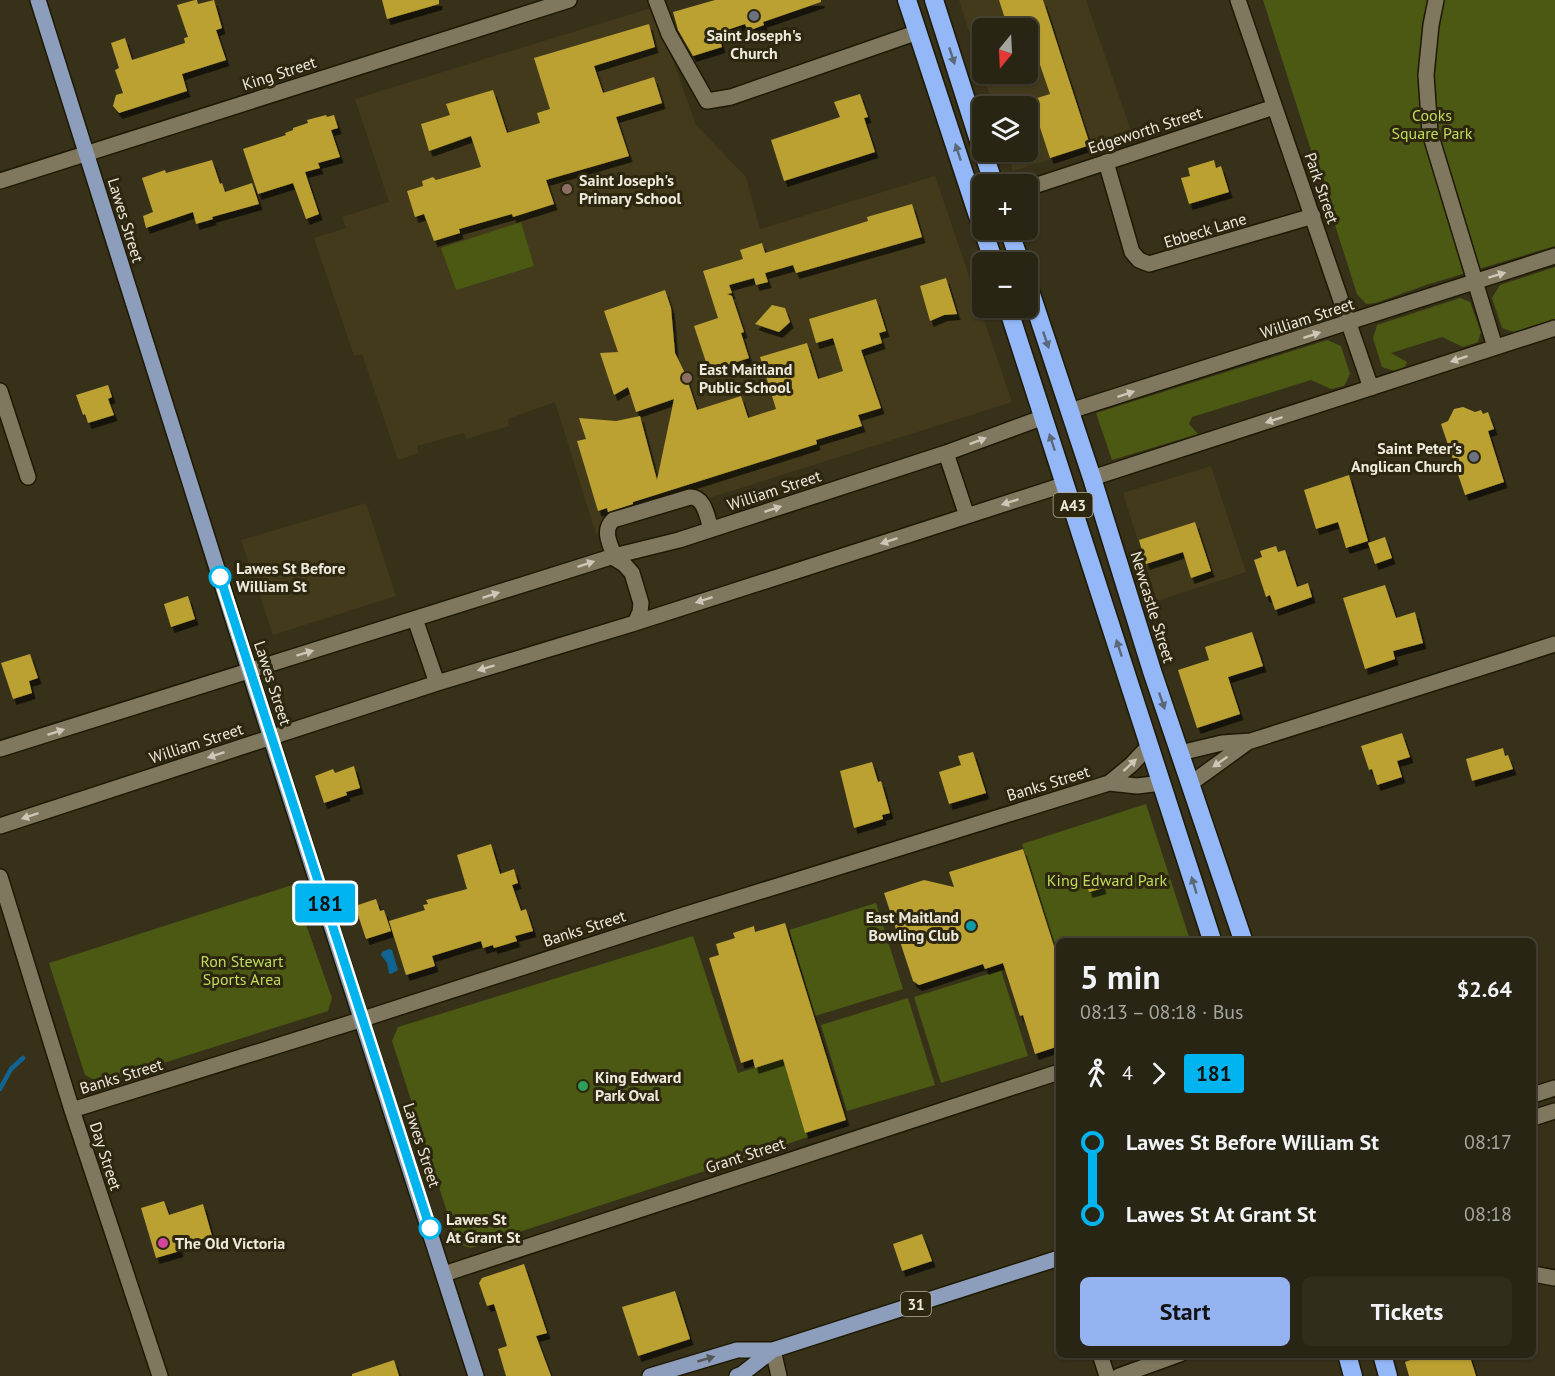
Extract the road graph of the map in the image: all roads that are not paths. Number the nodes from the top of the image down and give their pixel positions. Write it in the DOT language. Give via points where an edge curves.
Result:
graph roads {
  1 [pos="38,0"];
  2 [pos="569,0"];
  3 [pos="656,0"];
  4 [pos="907,0"];
  5 [pos="934,0"];
  6 [pos="1238,0"];
  7 [pos="1436,0"];
  8 [pos="918,32"];
  9 [pos="1274,106"];
  10 [pos="972,117"];
  11 [pos="87,153"];
  12 [pos="1106,162"];
  13 [pos="0,181"];
  14 [pos="1038,185"];
  15 [pos="972,196"];
  16 [pos="1313,216"];
  17 [pos="1555,256"];
  18 [pos="1474,282"];
  19 [pos="1038,315"];
  20 [pos="1011,318"];
  21 [pos="1350,323"];
  22 [pos="1555,328"];
  23 [pos="1494,347"];
  24 [pos="1371,388"];
  25 [pos="0,391"];
  26 [pos="1070,411"];
  27 [pos="1044,417"];
  28 [pos="946,453"];
  29 [pos="28,477"];
  30 [pos="1092,478"];
  31 [pos="1066,484"];
  32 [pos="967,516"];
  33 [pos="711,529"];
  34 [pos="613,556"];
  35 [pos="415,619"];
  36 [pos="635,623"];
  37 [pos="1555,644"];
  38 [pos="249,670"];
  39 [pos="437,683"];
  40 [pos="271,736"];
  41 [pos="1251,741"];
  42 [pos="1150,745"];
  43 [pos="0,749"];
  44 [pos="1180,753"];
  45 [pos="1109,783"];
  46 [pos="1162,783"];
  47 [pos="1190,784"];
  48 [pos="0,826"];
  49 [pos="0,877"];
  50 [pos="1211,938"];
  51 [pos="1242,938"];
  52 [pos="363,1019"];
  53 [pos="1056,1073"];
  54 [pos="1555,1088"];
  55 [pos="1536,1094"];
  56 [pos="72,1110"];
  57 [pos="1555,1111"];
  58 [pos="1536,1117"];
  59 [pos="1056,1259"];
  60 [pos="444,1274"];
  61 [pos="1536,1275"];
  62 [pos="1555,1278"];
  63 [pos="772,1350"];
  64 [pos="1101,1358"];
  65 [pos="1169,1358"];
  66 [pos="1348,1358"];
  67 [pos="1383,1358"];
  68 [pos="159,1376"];
  69 [pos="476,1376"];
  70 [pos="650,1376"];
  71 [pos="736,1376"];
  72 [pos="779,1376"];
  73 [pos="1107,1376"];
  74 [pos="1119,1376"];
  75 [pos="1353,1376"];
  76 [pos="1389,1376"];
  1 -- 11 [label="main road, Lawes Street"];
  2 -- 11 [label="street, King Street"];
  3 -- 8 [label="street" via="669,34 707,101 730,97"];
  4 -- 8 [label="highway"];
  5 -- 10 [label="highway, one-way"];
  6 -- 9 [label="street, Park Street"];
  7 -- 18 [label="street" via="1425,75 1430,133"];
  15 -- 8 [label="highway, one-way"];
  9 -- 12 [label="street, Edgeworth Street"];
  9 -- 16 [label="street, Park Street"];
  11 -- 13 [label="street, King Street"];
  11 -- 38 [label="main road, Lawes Street"];
  12 -- 14 [label="street, Edgeworth Street"];
  12 -- 16 [label="street, Ebbeck Lane" via="1132,250 1139,260 1149,264"];
  16 -- 21 [label="street, Park Street"];
  18 -- 17 [label="street, William Street, one-way"];
  18 -- 21 [label="street, William Street"];
  18 -- 23 [label="street"];
  19 -- 26 [label="highway, Newcastle Street / A43, one-way"];
  20 -- 27 [label="highway, A43"];
  21 -- 24 [label="street, Park Street"];
  26 -- 21 [label="street, William Street, one-way"];
  22 -- 23 [label="street"];
  23 -- 24 [label="street, one-way"];
  24 -- 30 [label="street, one-way"];
  25 -- 29 [label="street"];
  26 -- 30 [label="highway, Newcastle Street / A43"];
  28 -- 27 [label="street, William Street, one-way"];
  31 -- 27 [label="highway, A43, one-way"];
  28 -- 32 [label="street"];
  33 -- 28 [label="street, William Street, one-way"];
  30 -- 44 [label="highway, Newcastle Street / A43, one-way"];
  31 -- 32 [label="street, William Street, one-way"];
  42 -- 31 [label="highway, A43, one-way"];
  32 -- 36 [label="street, William Street, one-way"];
  33 -- 34 [label="street, William Street"];
  33 -- 34 [label="street" via="701,501 690,497 613,520 607,531"];
  35 -- 34 [label="street, William Street, one-way"];
  34 -- 36 [label="street" via="632,573 640,603"];
  38 -- 35 [label="street, William Street, one-way"];
  35 -- 39 [label="street"];
  36 -- 39 [label="street, William Street, one-way"];
  37 -- 41 [label="street"];
  38 -- 40 [label="main road, Lawes Street"];
  43 -- 38 [label="street, William Street, one-way"];
  39 -- 40 [label="street, William Street"];
  40 -- 48 [label="street, William Street, one-way"];
  40 -- 52 [label="main road, Lawes Street"];
  41 -- 44 [label="street"];
  41 -- 47 [label="street, one-way"];
  45 -- 42 [label="street, Banks Street, one-way"];
  42 -- 46 [label="highway, A43"];
  44 -- 46 [label="highway"];
  44 -- 47 [label="highway, Newcastle Street / A43"];
  45 -- 46 [label="street, Banks Street"];
  45 -- 52 [label="street, Banks Street"];
  50 -- 46 [label="highway, A43, one-way"];
  47 -- 51 [label="highway, Newcastle Street / A43"];
  49 -- 56 [label="street, Day Street"];
  52 -- 56 [label="street, Banks Street"];
  52 -- 60 [label="main road, Lawes Street"];
  53 -- 60 [label="street, Grant Street"];
  54 -- 55 [label="street"];
  56 -- 68 [label="street, Day Street"];
  57 -- 58 [label="street"];
  59 -- 63 [label="main road, 31"];
  60 -- 69 [label="main road, Lawes Street"];
  61 -- 62 [label="street"];
  70 -- 63 [label="main road, 31, one-way" via="737,1350"];
  63 -- 71 [label="main road, 31"];
  63 -- 72 [label="street"];
  64 -- 73 [label="street"];
  65 -- 74 [label="street"];
  66 -- 75 [label="highway"];
  67 -- 76 [label="highway"];
}
